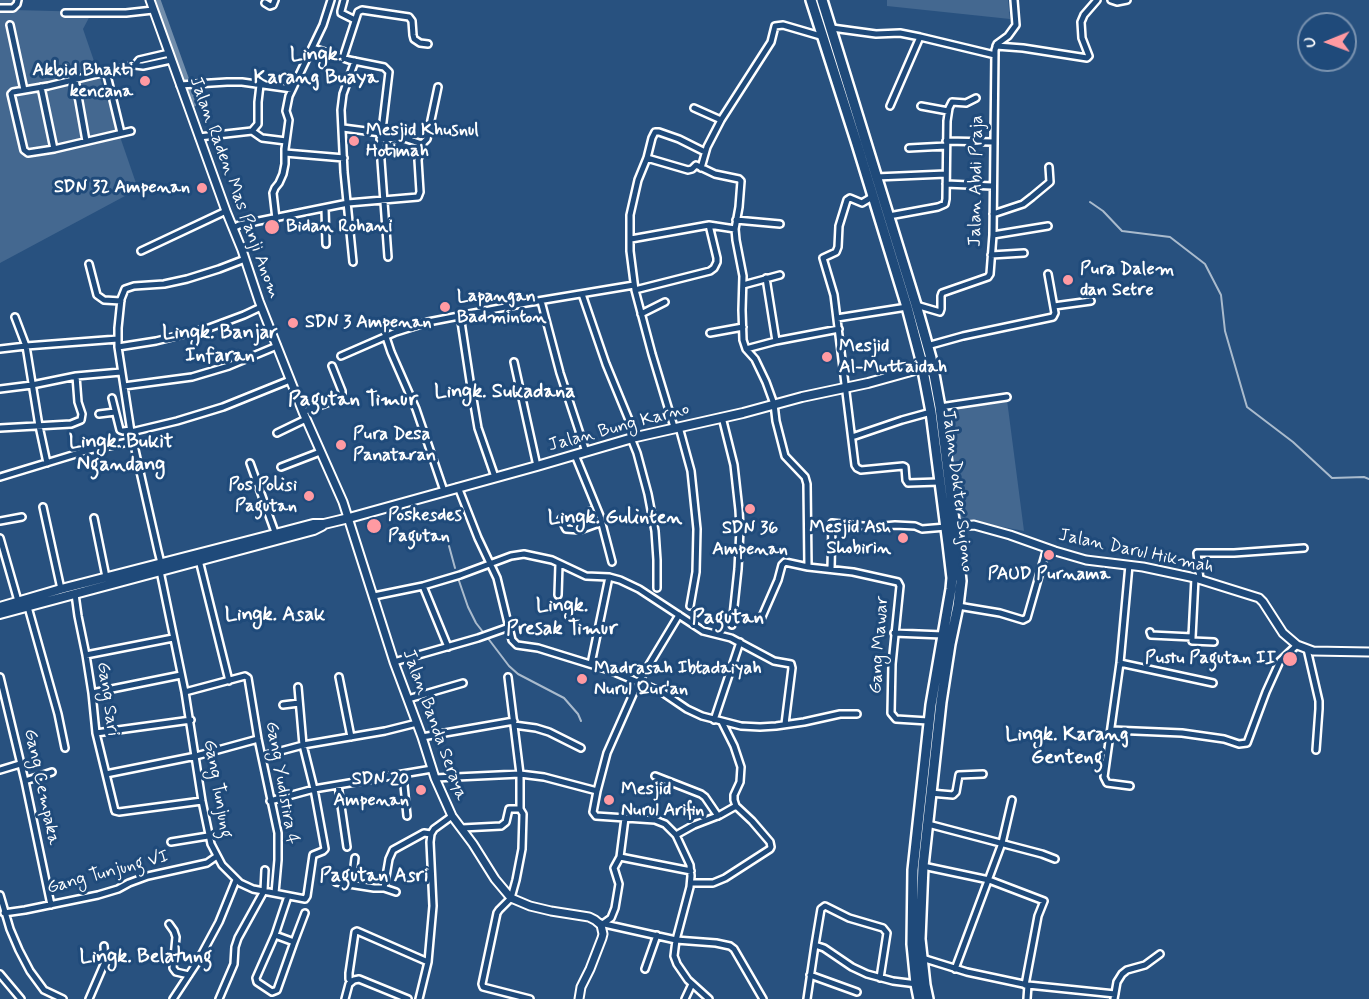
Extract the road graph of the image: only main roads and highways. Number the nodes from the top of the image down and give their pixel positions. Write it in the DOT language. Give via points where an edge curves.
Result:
graph roads {
  1 [pos="811,0"];
  2 [pos="822,0"];
  3 [pos="892,243"];
  4 [pos="911,306"];
  5 [pos="926,367"];
  6 [pos="950,527"];
  7 [pos="276,537"];
  8 [pos="160,567"];
  9 [pos="50,596"];
  10 [pos="0,607"];
  11 [pos="0,614"];
  12 [pos="927,779"];
  13 [pos="920,984"];
  14 [pos="919,999"];
  15 [pos="928,999"];
  1 -- 3 [label="highway, Jalan Dokter Sujono" via="873,197"];
  2 -- 3 [label="highway" via="889,216"];
  3 -- 4 [label="highway, Jalan Dokter Sujono"];
  4 -- 5 [label="highway, Jalan Dokter Sujono"];
  4 -- 5 [label="highway" via="927,346"];
  5 -- 6 [label="highway, Jalan Dokter Sujono" via="939,482"];
  5 -- 6 [label="highway" via="940,407"];
  5 -- 7 [label="main road, Jalan Bung Karno" via="634,437"];
  6 -- 12 [label="highway, Jalan Dokter Sujono" via="952,578 928,722"];
  6 -- 12 [label="highway" via="961,580"];
  7 -- 8 [label="main road, Jalan Bung Karno"];
  7 -- 8 [label="main road, Jalan Bung Karno"];
  8 -- 9 [label="main road" via="75,594"];
  8 -- 9 [label="main road, Jalan Bung Karno" via="106,577 61,589"];
  9 -- 10 [label="main road, Jalan Bung Karno"];
  9 -- 11 [label="main road"];
  12 -- 13 [label="highway" via="930,793 923,866"];
  12 -- 13 [label="highway, Jalan Dokter Sujono" via="913,870 912,944"];
  13 -- 14 [label="highway, Jalan Dokter Sujono"];
  13 -- 15 [label="highway"];
}
